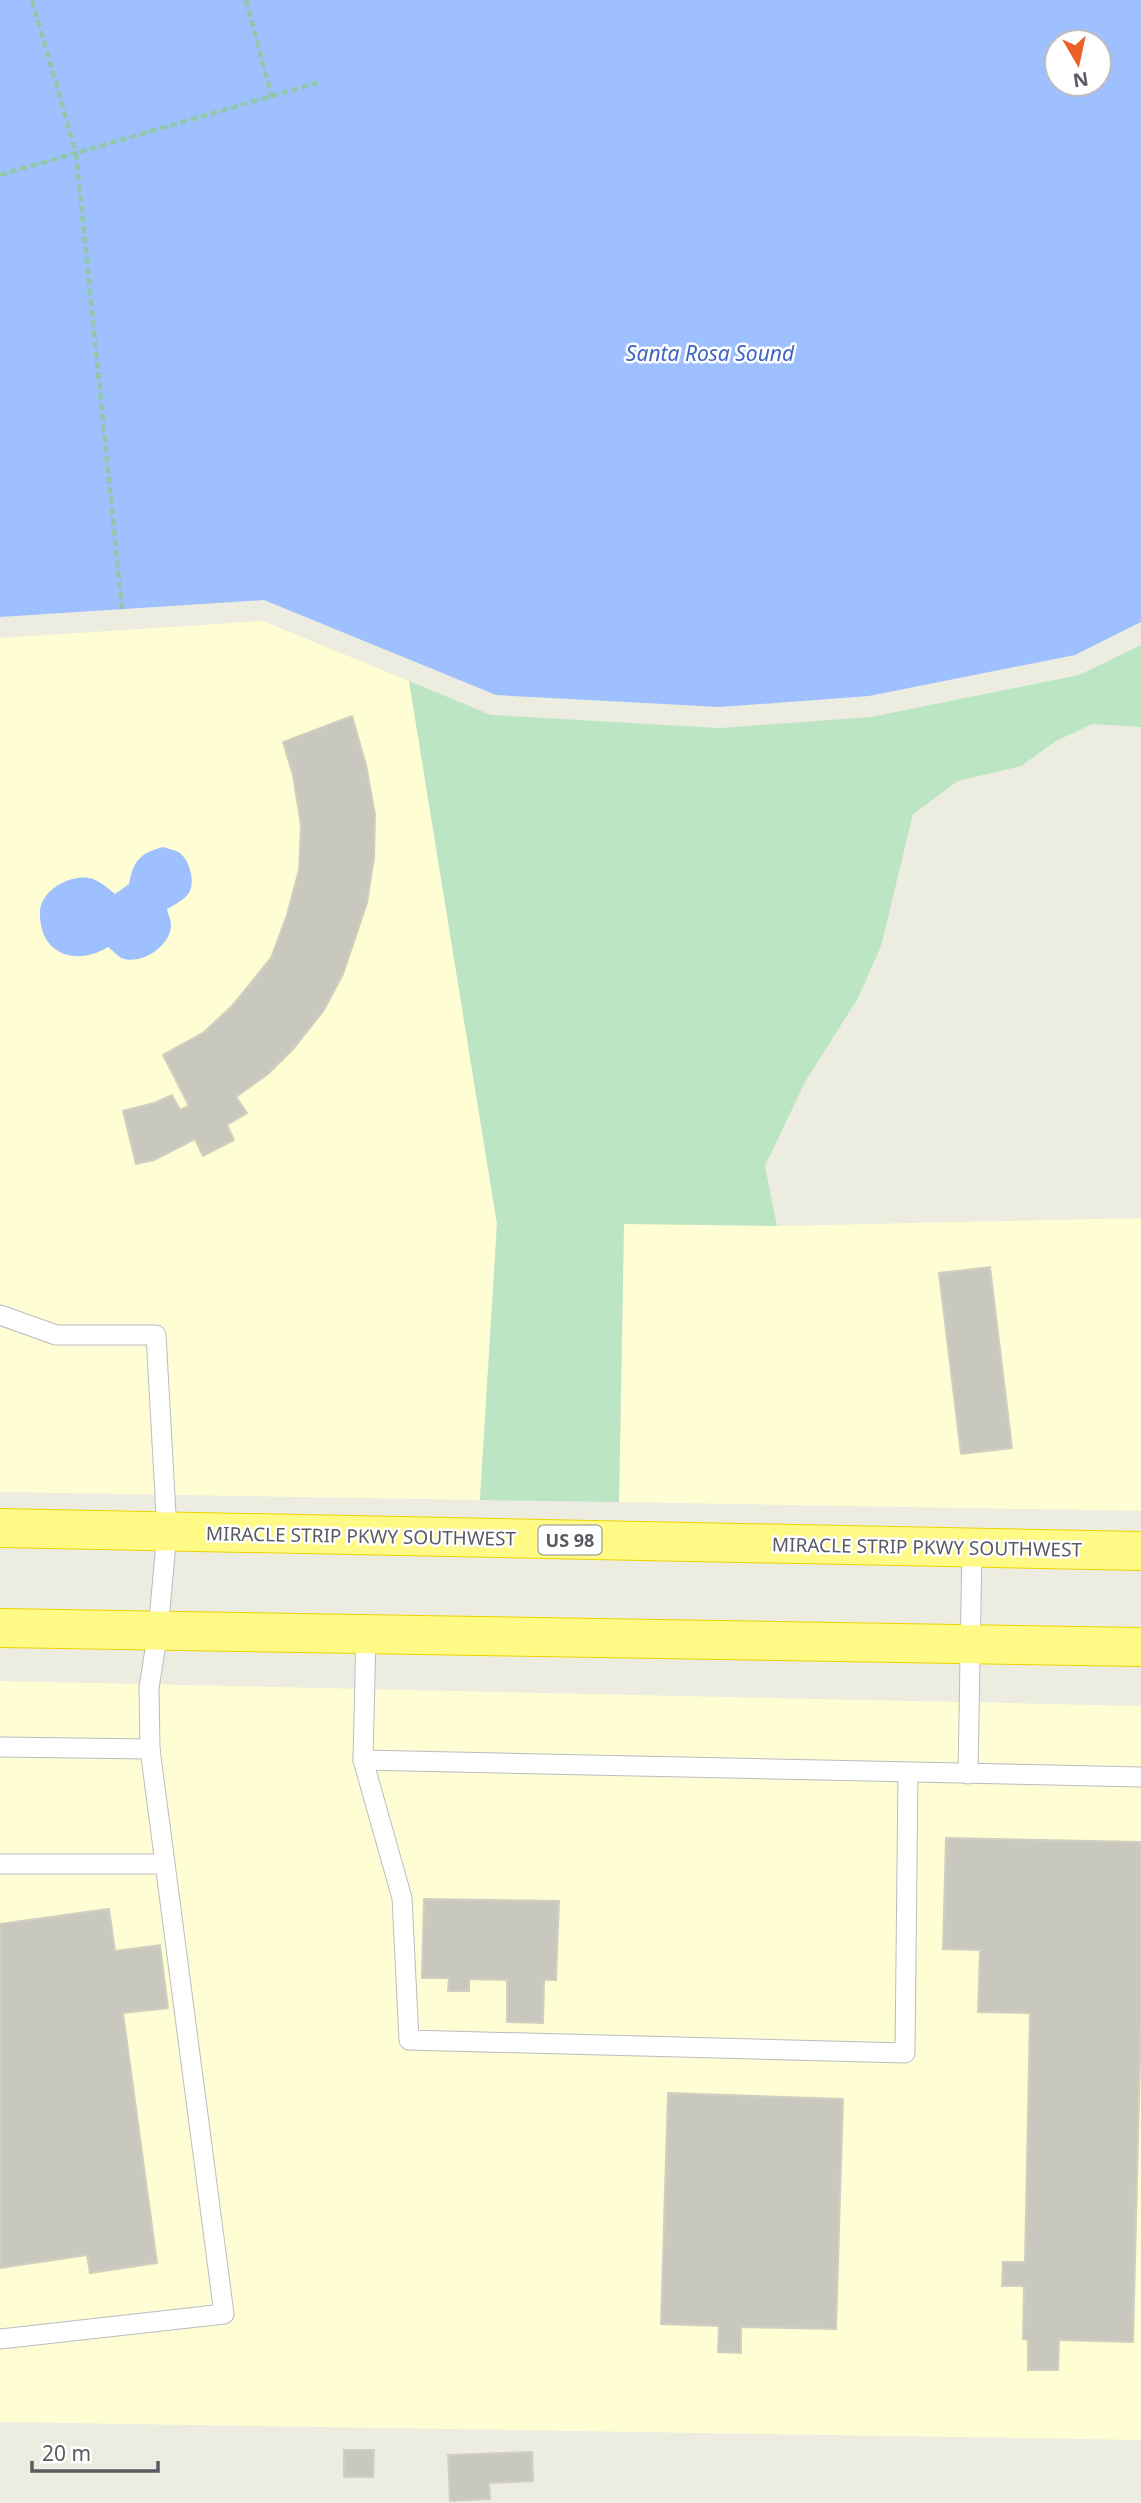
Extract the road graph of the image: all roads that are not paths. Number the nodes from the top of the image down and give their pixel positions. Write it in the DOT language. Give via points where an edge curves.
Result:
graph roads {
  1 [pos="0,1315"];
  2 [pos="0,1528"];
  3 [pos="167,1532"];
  4 [pos="972,1547"];
  5 [pos="1141,1551"];
  6 [pos="0,1629"];
  7 [pos="158,1631"];
  8 [pos="366,1634"];
  9 [pos="970,1644"];
  10 [pos="1141,1647"];
  11 [pos="0,1747"];
  12 [pos="150,1749"];
  13 [pos="363,1760"];
  14 [pos="908,1772"];
  15 [pos="968,1774"];
  16 [pos="1141,1777"];
  17 [pos="0,1864"];
  18 [pos="165,1864"];
  19 [pos="0,2339"];
  1 -- 3 [label="lane" via="56,1335 156,1335"];
  2 -- 3 [label="highway, MIRACLE STRIP PKWY SOUTHWEST / US 98"];
  3 -- 4 [label="highway, MIRACLE STRIP PKWY SOUTHWEST / US 98"];
  3 -- 7 [label="lane"];
  4 -- 5 [label="highway, MIRACLE STRIP PKWY SOUTHWEST / US 98"];
  4 -- 9 [label="lane"];
  6 -- 7 [label="highway"];
  7 -- 8 [label="highway"];
  7 -- 12 [label="lane" via="149,1688"];
  8 -- 9 [label="highway"];
  8 -- 13 [label="lane"];
  9 -- 10 [label="highway"];
  9 -- 15 [label="lane"];
  11 -- 12 [label="lane"];
  12 -- 18 [label="lane"];
  13 -- 14 [label="lane"];
  13 -- 14 [label="lane" via="402,1898 410,2040 905,2053"];
  14 -- 15 [label="lane"];
  15 -- 16 [label="lane"];
  17 -- 18 [label="lane"];
  18 -- 19 [label="lane" via="224,2314"];
}
